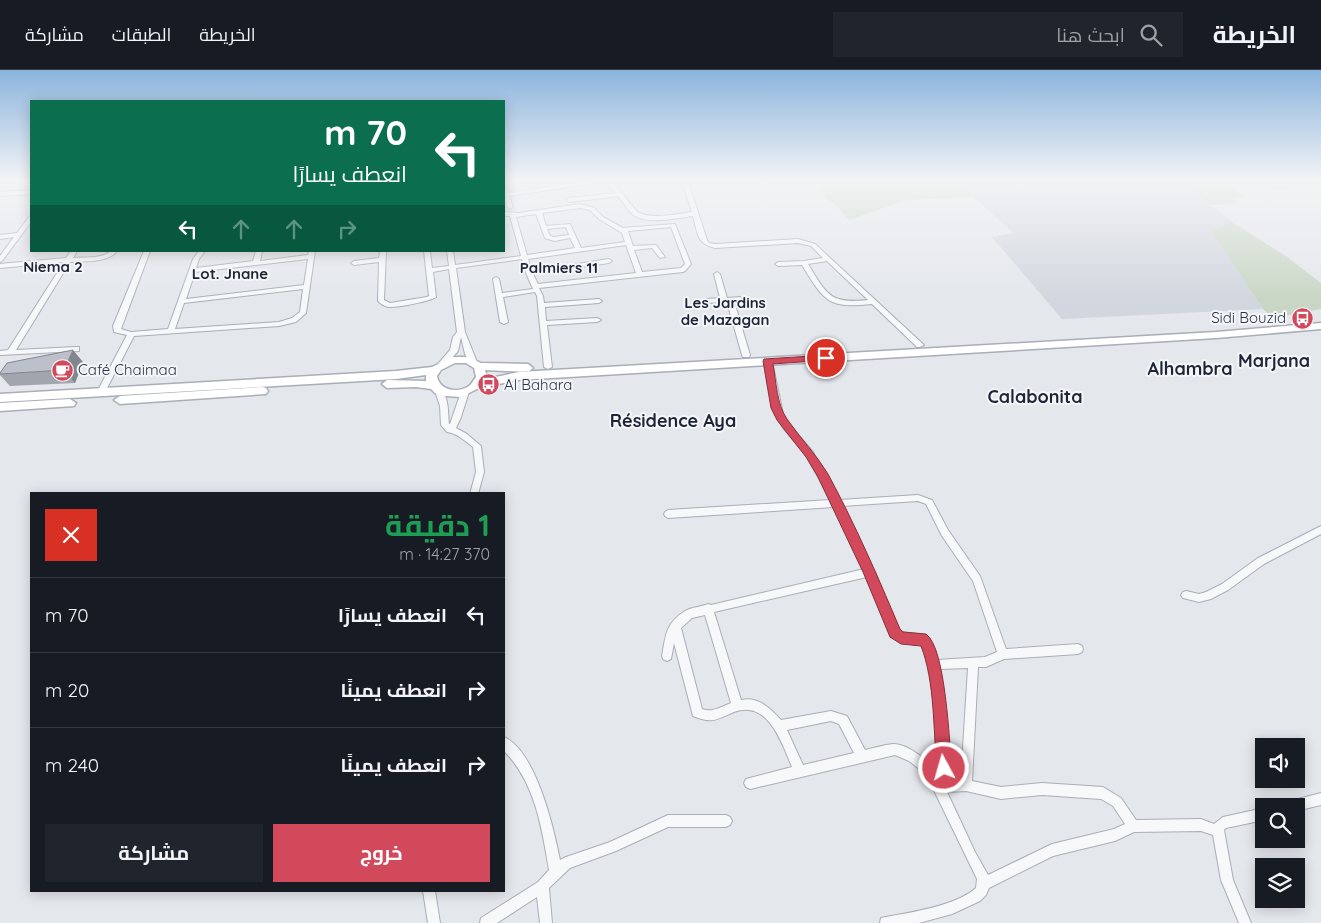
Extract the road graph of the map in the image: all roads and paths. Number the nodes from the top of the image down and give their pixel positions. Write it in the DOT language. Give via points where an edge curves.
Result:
graph roads {
  1 [pos="29,221"];
  2 [pos="515,221"];
  3 [pos="541,221"];
  4 [pos="608,221"];
  5 [pos="697,221"];
  6 [pos="543,228"];
  7 [pos="622,230"];
  8 [pos="18,235"];
  9 [pos="573,236"];
  10 [pos="0,237"];
  11 [pos="630,246"];
  12 [pos="578,250"];
  13 [pos="73,252"];
  14 [pos="113,252"];
  15 [pos="147,252"];
  16 [pos="201,252"];
  17 [pos="259,252"];
  18 [pos="383,252"];
  19 [pos="427,252"];
  20 [pos="450,252"];
  21 [pos="312,254"];
  22 [pos="525,256"];
  23 [pos="662,257"];
  24 [pos="828,259"];
  25 [pos="0,260"];
  26 [pos="69,260"];
  27 [pos="383,260"];
  28 [pos="609,261"];
  29 [pos="256,263"];
  30 [pos="354,264"];
  31 [pos="778,264"];
  32 [pos="804,264"];
  33 [pos="0,266"];
  34 [pos="453,266"];
  35 [pos="192,270"];
  36 [pos="430,270"];
  37 [pos="529,273"];
  38 [pos="716,274"];
  39 [pos="640,275"];
  40 [pos="496,279"];
  41 [pos="307,287"];
  42 [pos="537,288"];
  43 [pos="499,295"];
  44 [pos="740,299"];
  45 [pos="727,300"];
  46 [pos="182,301"];
  47 [pos="598,301"];
  48 [pos="706,301"];
  49 [pos="873,302"];
  50 [pos="542,305"];
  51 [pos="1321,319"];
  52 [pos="598,320"];
  53 [pos="504,322"];
  54 [pos="545,323"];
  55 [pos="1321,326"];
  56 [pos="171,331"];
  57 [pos="461,332"];
  58 [pos="131,334"];
  59 [pos="920,345"];
  60 [pos="76,349"];
  61 [pos="0,353"];
  62 [pos="10,353"];
  63 [pos="746,355"];
  64 [pos="768,361"];
  65 [pos="476,364"];
  66 [pos="439,367"];
  67 [pos="548,367"];
  68 [pos="477,385"];
  69 [pos="436,388"];
  70 [pos="101,392"];
  71 [pos="465,392"];
  72 [pos="0,398"];
  73 [pos="0,407"];
  74 [pos="450,430"];
  75 [pos="475,492"];
  76 [pos="836,504"];
  77 [pos="668,514"];
  78 [pos="1321,530"];
  79 [pos="870,572"];
  80 [pos="1186,595"];
  81 [pos="708,608"];
  82 [pos="675,625"];
  83 [pos="1078,649"];
  84 [pos="1003,654"];
  85 [pos="667,656"];
  86 [pos="974,664"];
  87 [pos="934,666"];
  88 [pos="737,706"];
  89 [pos="779,726"];
  90 [pos="505,744"];
  91 [pos="862,756"];
  92 [pos="799,770"];
  93 [pos="750,783"];
  94 [pos="966,785"];
  95 [pos="942,786"];
  96 [pos="1321,799"];
  97 [pos="1305,803"];
  98 [pos="1255,816"];
  99 [pos="726,821"];
  100 [pos="1133,826"];
  101 [pos="1218,831"];
  102 [pos="556,872"];
  103 [pos="983,884"];
  104 [pos="542,886"];
  105 [pos="429,892"];
  106 [pos="434,923"];
  107 [pos="486,923"];
  108 [pos="546,923"];
  109 [pos="886,923"];
  110 [pos="1245,923"];
  1 -- 8 [label="street"];
  2 -- 22 [label="street"];
  3 -- 6 [label="street"];
  4 -- 7 [label="street"];
  5 -- 24 [label="street" via="704,241 710,245 802,241 816,246"];
  6 -- 9 [label="street" via="548,238"];
  6 -- 9 [label="street" via="566,224"];
  7 -- 11 [label="street"];
  7 -- 39 [label="street" via="674,226 687,268"];
  8 -- 10 [label="street"];
  8 -- 25 [label="street"];
  9 -- 12 [label="street"];
  11 -- 12 [label="street"];
  11 -- 23 [label="street" via="654,246"];
  11 -- 39 [label="street"];
  12 -- 22 [label="street"];
  13 -- 26 [label="street"];
  14 -- 26 [label="street" via="106,257"];
  15 -- 58 [label="street" via="117,326 119,332"];
  16 -- 35 [label="street"];
  17 -- 29 [label="street"];
  18 -- 27 [label="street"];
  19 -- 36 [label="street"];
  20 -- 34 [label="street"];
  21 -- 29 [label="street"];
  21 -- 41 [label="street"];
  22 -- 34 [label="street"];
  22 -- 37 [label="street"];
  24 -- 32 [label="street"];
  24 -- 49 [label="street"];
  26 -- 33 [label="street"];
  26 -- 62 [label="street"];
  27 -- 30 [label="street"];
  27 -- 36 [label="street" via="381,301 385,304 432,298"];
  28 -- 37 [label="street"];
  29 -- 35 [label="street"];
  31 -- 32 [label="street"];
  32 -- 49 [label="street" via="828,299 844,305"];
  34 -- 36 [label="street"];
  34 -- 57 [label="street"];
  35 -- 46 [label="street"];
  37 -- 42 [label="street"];
  38 -- 45 [label="street"];
  39 -- 42 [label="street"];
  40 -- 43 [label="street"];
  41 -- 46 [label="street"];
  41 -- 56 [label="street" via="303,313 289,322"];
  42 -- 43 [label="street"];
  42 -- 50 [label="street"];
  43 -- 53 [label="street"];
  44 -- 45 [label="street"];
  45 -- 48 [label="street"];
  45 -- 63 [label="street"];
  46 -- 56 [label="street"];
  47 -- 50 [label="street"];
  49 -- 59 [label="street"];
  50 -- 54 [label="street"];
  51 -- 59 [label="main road"];
  52 -- 54 [label="street"];
  54 -- 67 [label="street"];
  55 -- 64 [label="main road"];
  56 -- 58 [label="street"];
  57 -- 65 [label="street"];
  57 -- 66 [label="street" via="454,351"];
  58 -- 70 [label="street"];
  59 -- 63 [label="main road"];
  60 -- 62 [label="street"];
  61 -- 62 [label="street"];
  63 -- 67 [label="main road"];
  64 -- 68 [label="main road" via="519,376"];
  64 -- 76 [label="street" via="779,414 817,465"];
  65 -- 66 [label="main road" via="458,360"];
  65 -- 67 [label="main road" via="511,368"];
  65 -- 68 [label="main road" via="482,374"];
  66 -- 69 [label="main road" via="430,379"];
  66 -- 70 [label="main road" via="396,375"];
  68 -- 71 [label="main road"];
  69 -- 71 [label="main road" via="452,394"];
  69 -- 73 [label="main road" via="394,384"];
  69 -- 74 [label="street" via="444,406 445,426"];
  70 -- 72 [label="main road"];
  71 -- 74 [label="street" via="455,425"];
  74 -- 75 [label="street" via="477,446 481,463"];
  76 -- 77 [label="street"];
  76 -- 79 [label="street"];
  76 -- 84 [label="street" via="918,498 927,501 944,533 977,580"];
  78 -- 80 [label="street" via="1261,561 1208,596"];
  79 -- 81 [label="street"];
  79 -- 87 [label="street" via="895,633 901,638 925,641"];
  81 -- 82 [label="street" via="689,614"];
  81 -- 88 [label="street"];
  82 -- 85 [label="street"];
  82 -- 88 [label="street" via="697,712 709,716"];
  83 -- 84 [label="street"];
  84 -- 86 [label="street"];
  86 -- 87 [label="street"];
  86 -- 94 [label="street"];
  87 -- 95 [label="street"];
  88 -- 89 [label="street" via="755,703"];
  89 -- 91 [label="street" via="832,716 839,718 844,720"];
  89 -- 92 [label="street"];
  90 -- 102 [label="street" via="513,751 537,797"];
  91 -- 92 [label="street"];
  91 -- 95 [label="street" via="895,748 930,770"];
  92 -- 93 [label="street"];
  94 -- 95 [label="street"];
  94 -- 100 [label="street" via="1001,793 1042,789 1103,793 1118,802"];
  95 -- 103 [label="street"];
  96 -- 97 [label="street"];
  98 -- 101 [label="street" via="1222,823"];
  99 -- 102 [label="street" via="668,821 612,847 566,863"];
  100 -- 101 [label="street" via="1201,825"];
  100 -- 103 [label="street" via="1115,835 1052,850"];
  101 -- 110 [label="street" via="1227,880"];
  102 -- 104 [label="street"];
  103 -- 109 [label="street" via="982,891 975,898 912,919"];
  104 -- 107 [label="street"];
  104 -- 108 [label="street"];
  105 -- 106 [label="street"];
}
